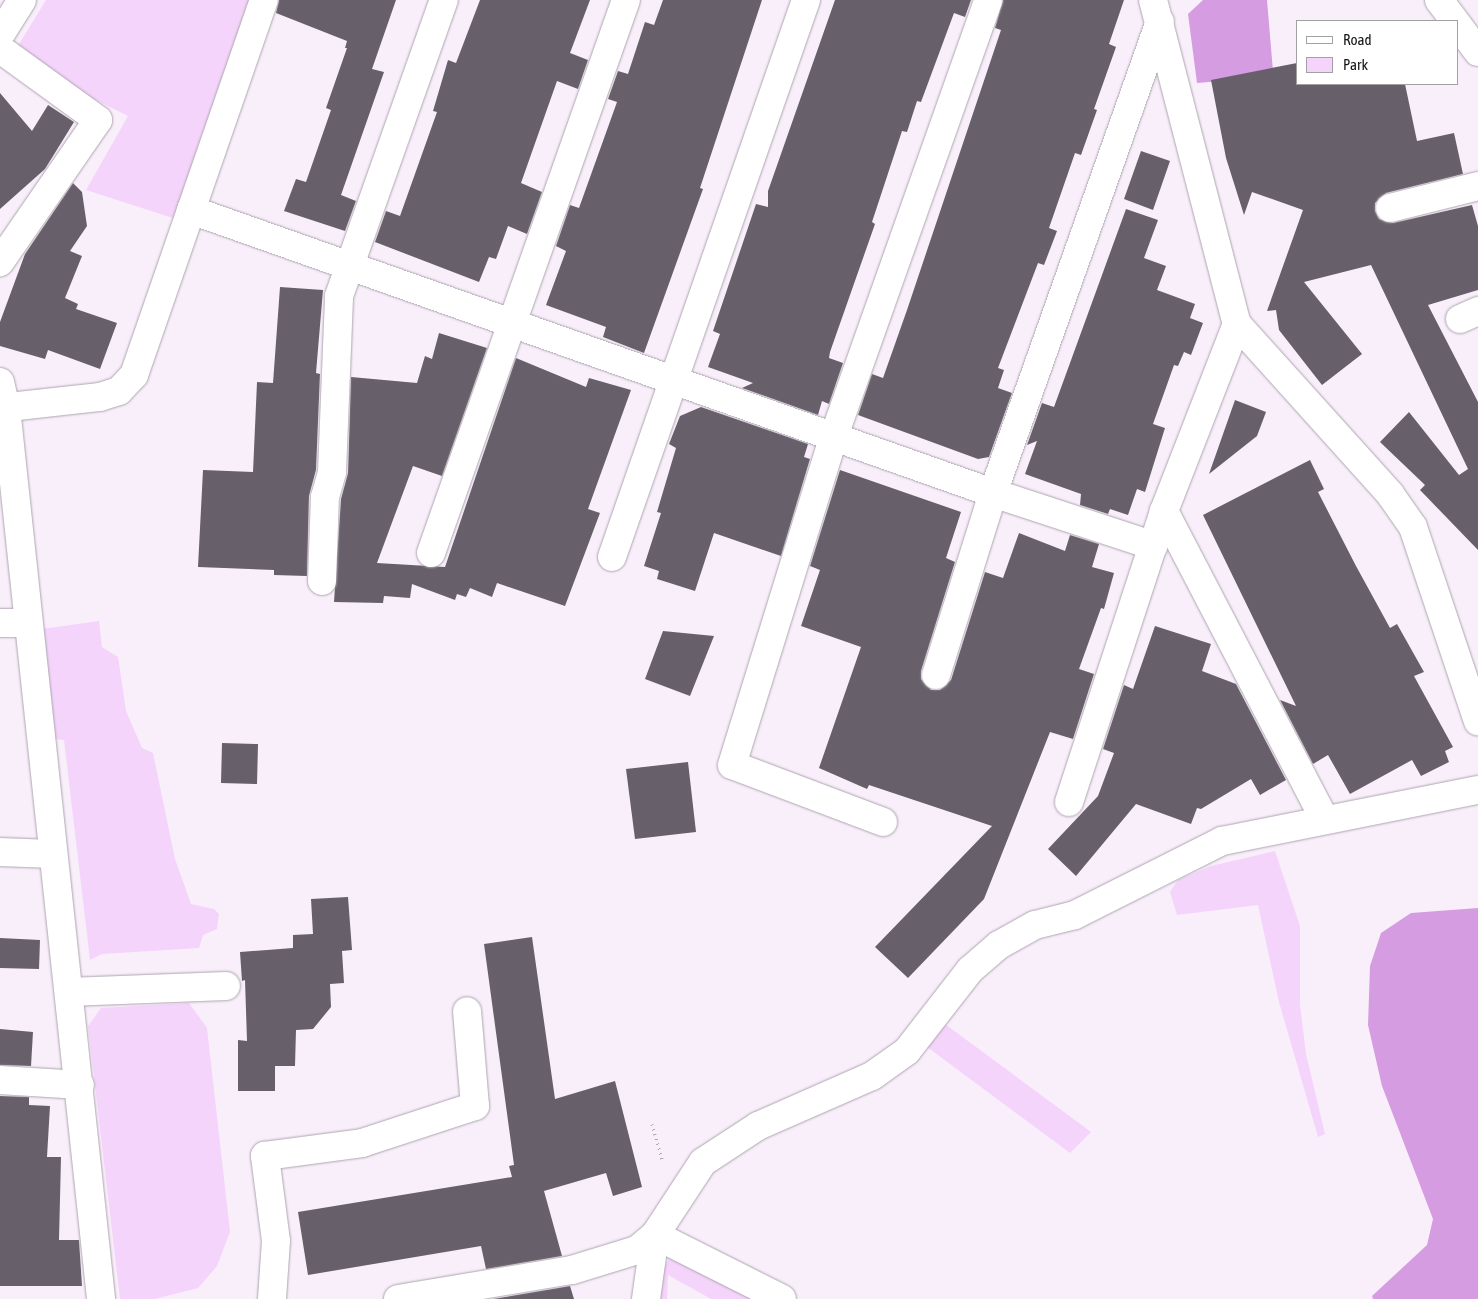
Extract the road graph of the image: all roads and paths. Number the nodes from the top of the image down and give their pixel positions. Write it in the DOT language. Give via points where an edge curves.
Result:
graph roads {
  1 [pos="22,0"];
  2 [pos="264,0"];
  3 [pos="444,0"];
  4 [pos="626,0"];
  5 [pos="806,0"];
  6 [pos="988,0"];
  7 [pos="1439,0"];
  8 [pos="1156,11"];
  9 [pos="1454,20"];
  10 [pos="1458,26"];
  11 [pos="0,35"];
  12 [pos="0,49"];
  13 [pos="1478,52"];
  14 [pos="1478,186"];
  15 [pos="1390,208"];
  16 [pos="191,210"];
  17 [pos="0,262"];
  18 [pos="349,264"];
  19 [pos="510,322"];
  20 [pos="1237,324"];
  21 [pos="675,380"];
  22 [pos="2,399"];
  23 [pos="834,436"];
  24 [pos="993,493"];
  25 [pos="1164,511"];
  26 [pos="1154,546"];
  27 [pos="431,553"];
  28 [pos="612,557"];
  29 [pos="322,581"];
  30 [pos="0,622"];
  31 [pos="27,623"];
  32 [pos="936,675"];
  33 [pos="1478,721"];
  34 [pos="1478,790"];
  35 [pos="1069,802"];
  36 [pos="1324,819"];
  37 [pos="882,822"];
  38 [pos="0,852"];
  39 [pos="52,854"];
  40 [pos="226,986"];
  41 [pos="69,992"];
  42 [pos="467,1011"];
  43 [pos="0,1080"];
  44 [pos="80,1085"];
  45 [pos="655,1235"];
  46 [pos="100,1299"];
  47 [pos="272,1299"];
  48 [pos="398,1299"];
  49 [pos="646,1299"];
  50 [pos="782,1299"];
  1 -- 11 [label="street"];
  2 -- 16 [label="street"];
  3 -- 18 [label="street"];
  4 -- 19 [label="street"];
  5 -- 21 [label="street"];
  6 -- 23 [label="street"];
  7 -- 9 [label="street"];
  8 -- 20 [label="street"];
  8 -- 24 [label="street"];
  10 -- 13 [label="street"];
  12 -- 17 [label="street" via="98,120"];
  14 -- 15 [label="street"];
  16 -- 18 [label="street"];
  16 -- 22 [label="street" via="134,375 118,391 100,397"];
  18 -- 19 [label="street"];
  18 -- 29 [label="street" via="338,296 332,472 325,497"];
  19 -- 21 [label="street"];
  19 -- 27 [label="street"];
  20 -- 25 [label="street"];
  20 -- 33 [label="street" via="1390,494 1413,527"];
  21 -- 23 [label="street"];
  21 -- 28 [label="street"];
  22 -- 31 [label="street"];
  23 -- 24 [label="street"];
  23 -- 37 [label="street" via="732,765"];
  24 -- 26 [label="street"];
  24 -- 32 [label="street"];
  25 -- 26 [label="street"];
  25 -- 36 [label="street"];
  26 -- 35 [label="street"];
  30 -- 31 [label="street"];
  31 -- 39 [label="street"];
  34 -- 36 [label="street"];
  36 -- 45 [label="street" via="1222,841 1075,915 1035,925 999,945 970,970 907,1051 879,1071 758,1126 703,1162"];
  38 -- 39 [label="street"];
  39 -- 41 [label="street"];
  40 -- 41 [label="street"];
  41 -- 44 [label="street"];
  42 -- 47 [label="street" via="475,1106 362,1142 265,1156 276,1242"];
  43 -- 44 [label="street"];
  44 -- 46 [label="street"];
  45 -- 48 [label="street" via="637,1250 572,1270"];
  45 -- 49 [label="street"];
  45 -- 50 [label="street"];
}
